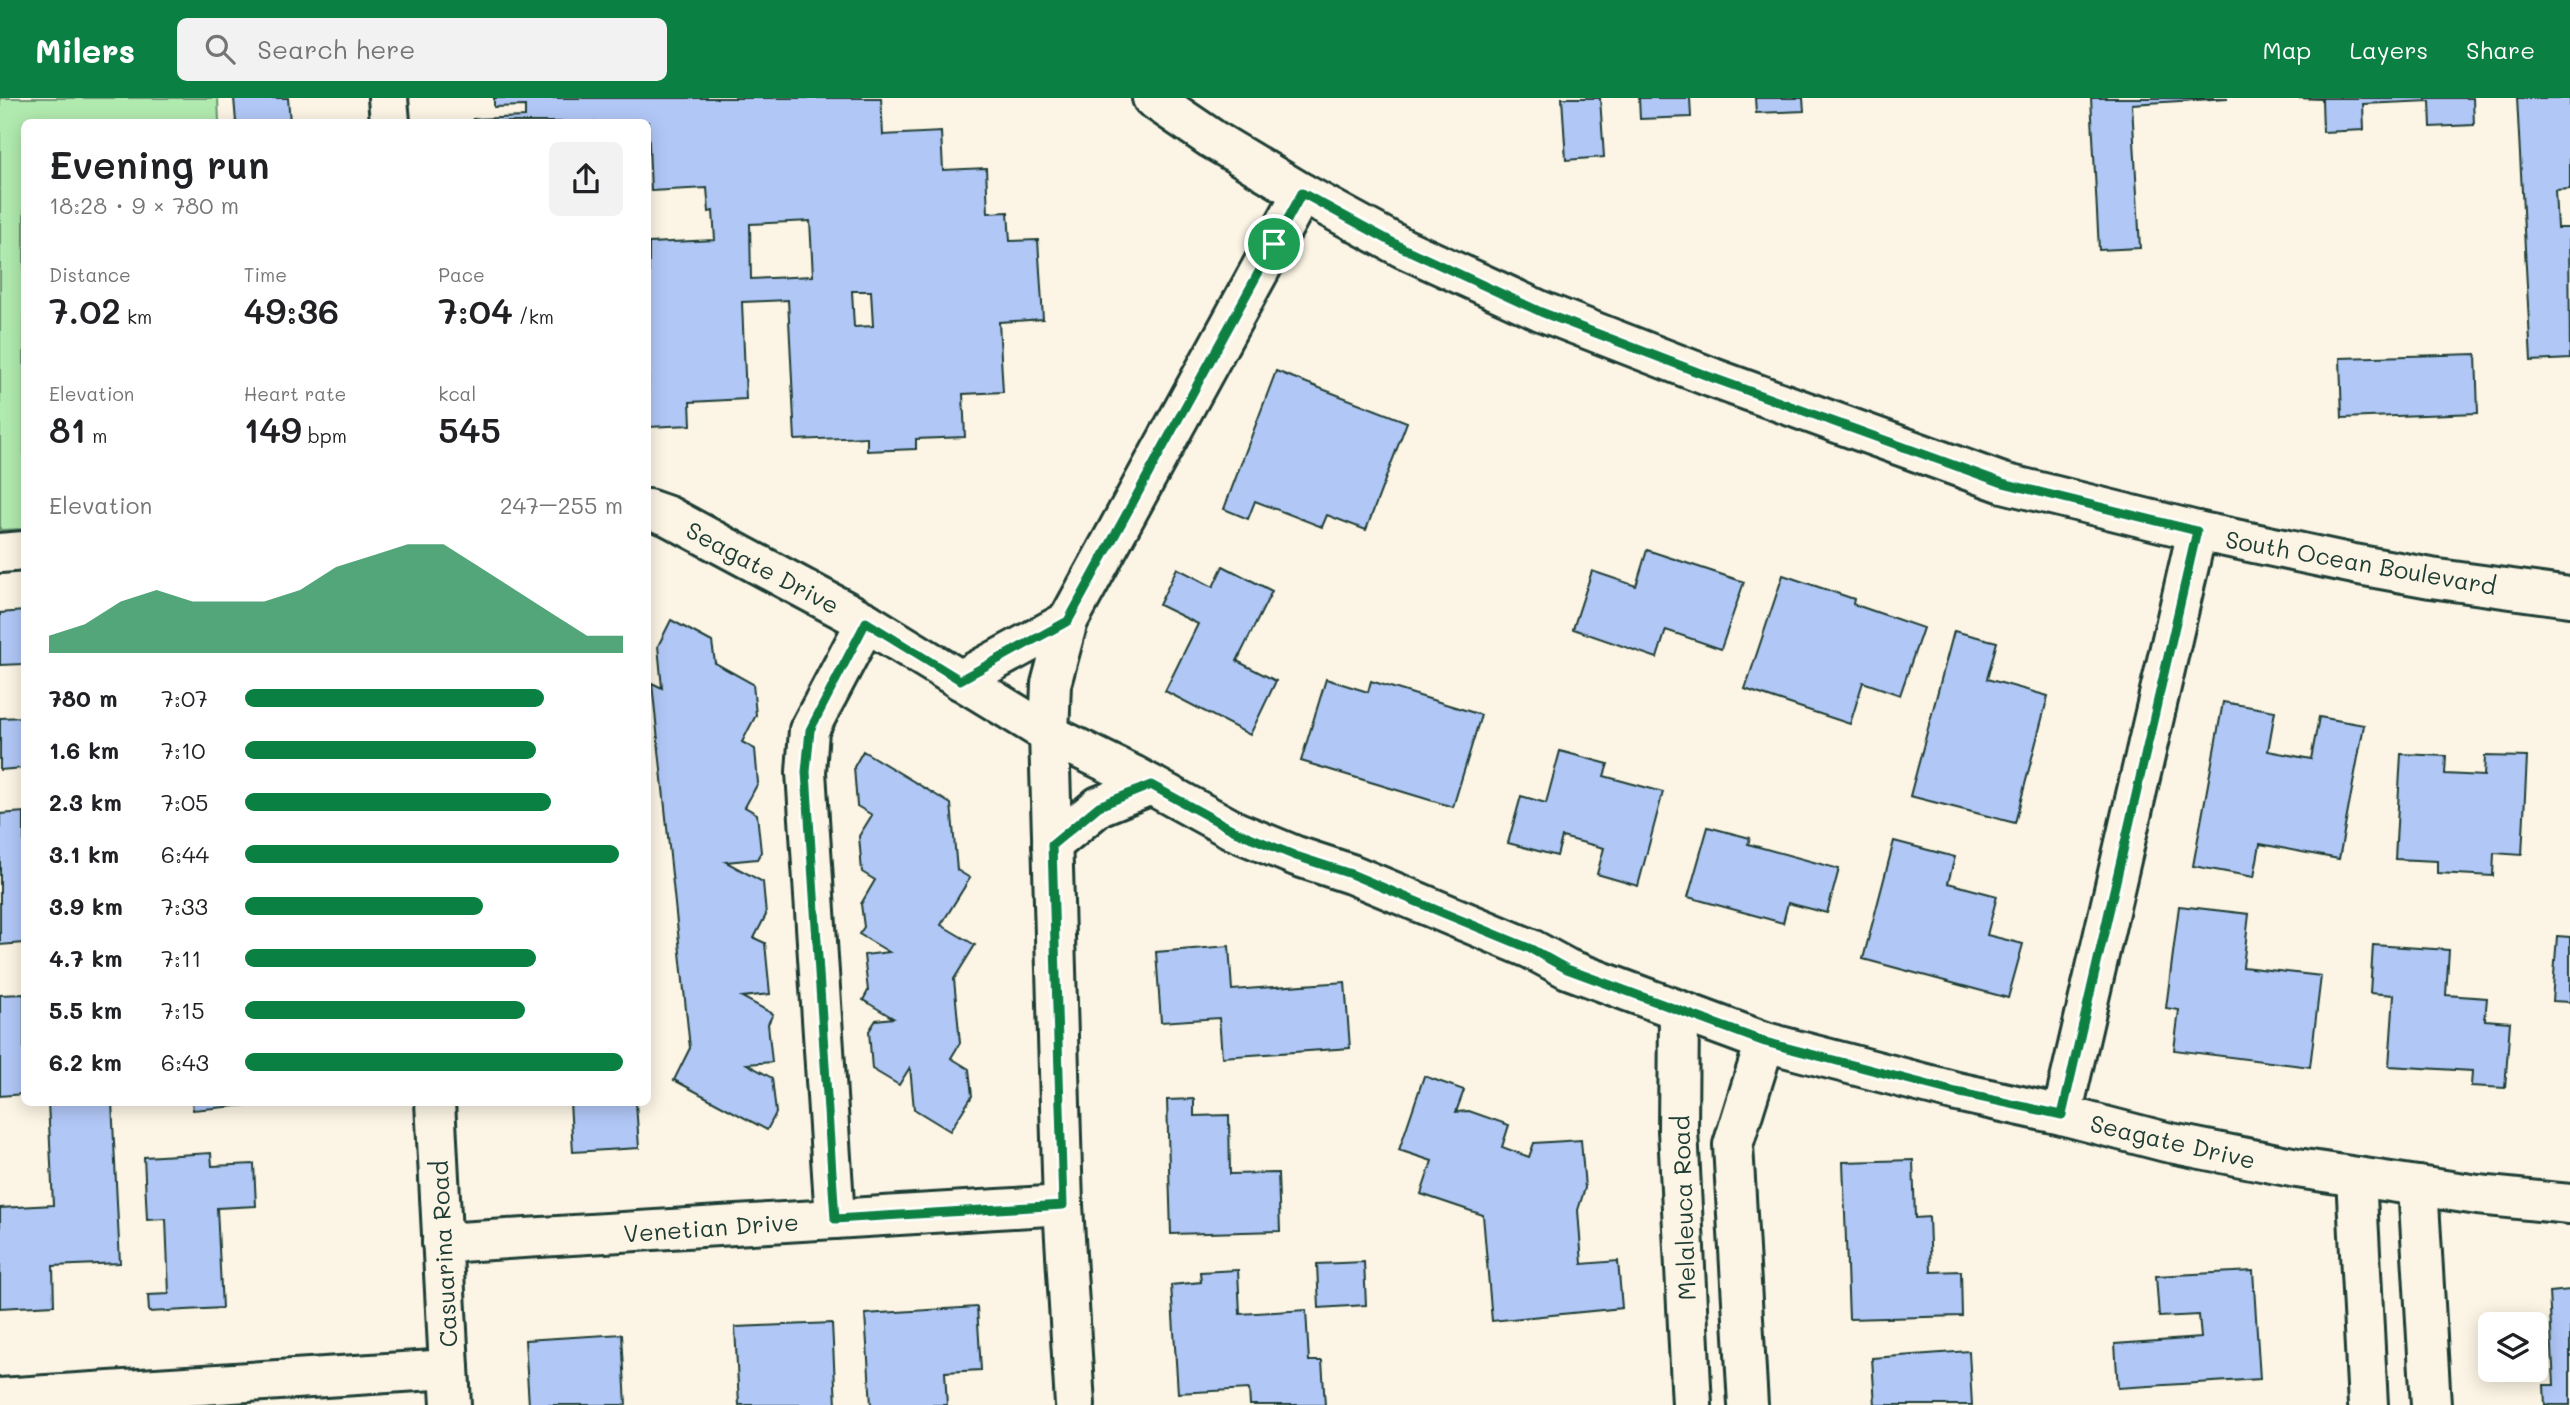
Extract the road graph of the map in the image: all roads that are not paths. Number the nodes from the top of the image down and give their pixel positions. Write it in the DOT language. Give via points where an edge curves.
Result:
graph roads {
  1 [pos="388,98"];
  2 [pos="1152,98"];
  3 [pos="390,119"];
  4 [pos="1302,193"];
  5 [pos="651,510"];
  6 [pos="2197,531"];
  7 [pos="21,551"];
  8 [pos="0,553"];
  9 [pos="2570,597"];
  10 [pos="1068,621"];
  11 [pos="866,622"];
  12 [pos="960,680"];
  13 [pos="1049,734"];
  14 [pos="1151,785"];
  15 [pos="1052,845"];
  16 [pos="1679,1010"];
  17 [pos="1765,1042"];
  18 [pos="435,1106"];
  19 [pos="2062,1115"];
  20 [pos="2356,1177"];
  21 [pos="2418,1186"];
  22 [pos="2570,1204"];
  23 [pos="1063,1205"];
  24 [pos="835,1219"];
  25 [pos="442,1243"];
  26 [pos="450,1387"];
  27 [pos="0,1398"];
  28 [pos="1075,1405"];
  29 [pos="1692,1405"];
  30 [pos="1748,1405"];
  31 [pos="2368,1405"];
  32 [pos="2431,1405"];
  1 -- 3 [label="street"];
  2 -- 4 [label="street, South Ocean Boulevard"];
  4 -- 6 [label="street, South Ocean Boulevard" via="1403,248 1541,312 1713,378 2003,483"];
  4 -- 10 [label="street"];
  5 -- 11 [label="street, Seagate Drive"];
  6 -- 9 [label="street, South Ocean Boulevard" via="2431,578"];
  6 -- 19 [label="street"];
  7 -- 8 [label="street"];
  10 -- 12 [label="street"];
  10 -- 13 [label="street" via="1051,684"];
  11 -- 12 [label="street, Seagate Drive"];
  11 -- 24 [label="street" via="810,730 806,772"];
  12 -- 13 [label="street, Seagate Drive"];
  13 -- 14 [label="street, Seagate Drive"];
  13 -- 15 [label="street"];
  14 -- 15 [label="street" via="1099,806"];
  14 -- 16 [label="street, Seagate Drive" via="1235,831 1351,874 1531,949 1567,969"];
  15 -- 23 [label="street"];
  16 -- 17 [label="street, Seagate Drive"];
  16 -- 29 [label="street, Melaleuca Road" via="1678,1130"];
  17 -- 19 [label="street, Seagate Drive"];
  17 -- 30 [label="street" via="1733,1145"];
  18 -- 25 [label="street, Casuarina Road"];
  19 -- 20 [label="street, Seagate Drive" via="2166,1142"];
  20 -- 21 [label="street, Seagate Drive"];
  20 -- 31 [label="street"];
  21 -- 22 [label="street, Seagate Drive"];
  21 -- 32 [label="street"];
  23 -- 24 [label="street, Venetian Drive"];
  23 -- 28 [label="street"];
  24 -- 25 [label="street, Venetian Drive"];
  25 -- 26 [label="street, Casuarina Road"];
  26 -- 27 [label="street"];
}
